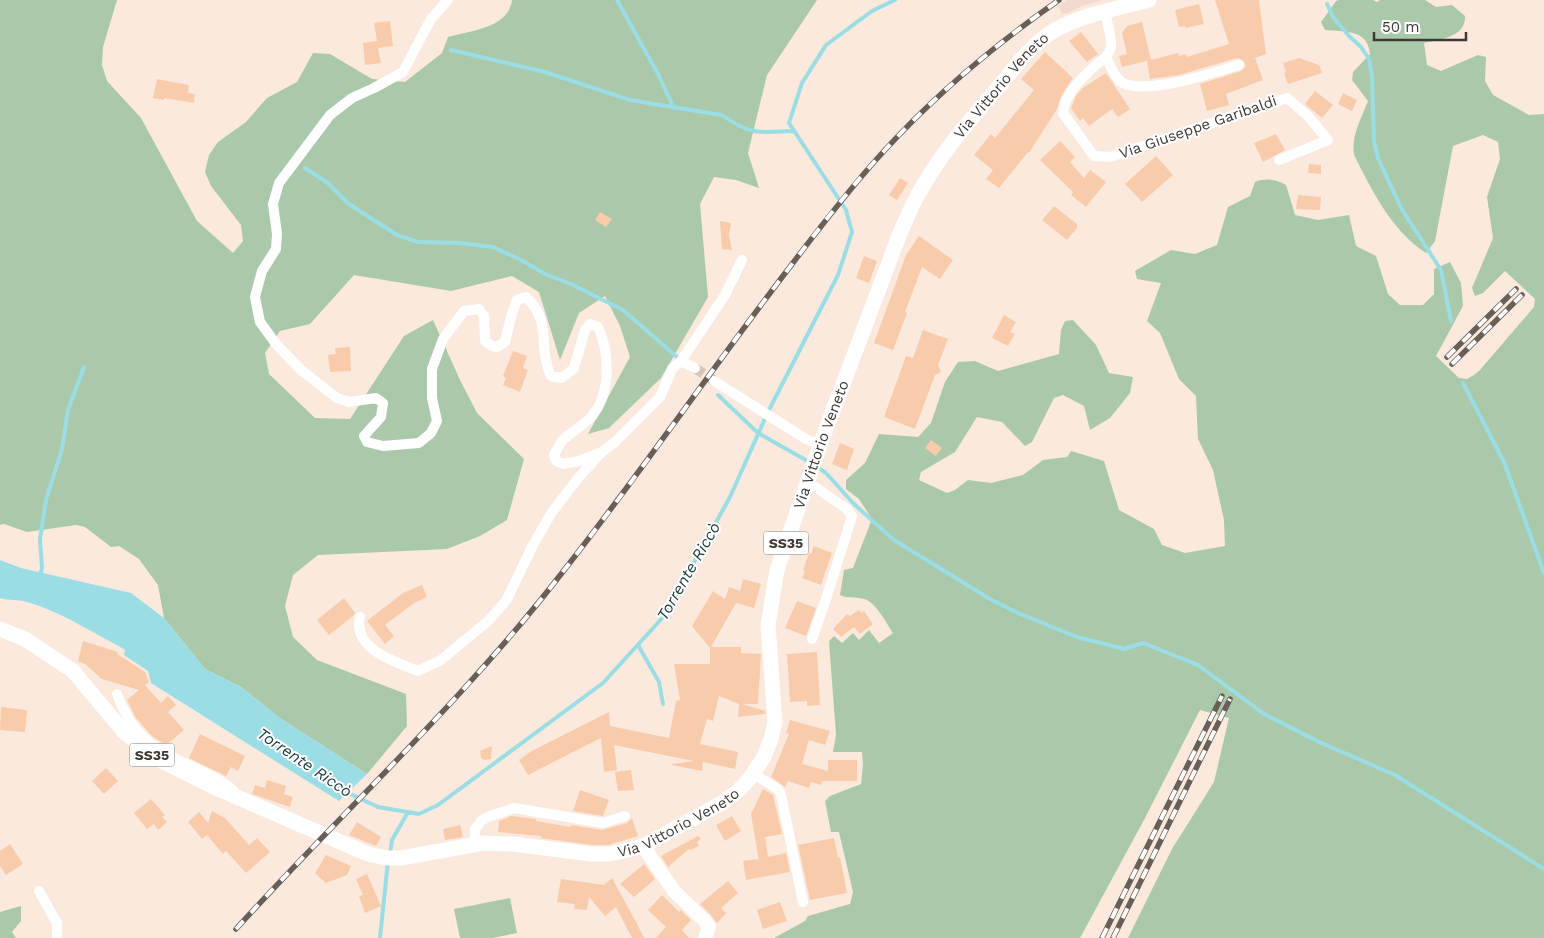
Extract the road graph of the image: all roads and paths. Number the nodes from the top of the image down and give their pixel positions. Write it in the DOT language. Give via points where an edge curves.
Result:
graph roads {
  1 [pos="448,0"];
  2 [pos="1149,0"];
  3 [pos="1105,12"];
  4 [pos="1106,57"];
  5 [pos="1239,65"];
  6 [pos="1279,160"];
  7 [pos="742,260"];
  8 [pos="681,361"];
  9 [pos="696,368"];
  10 [pos="714,381"];
  11 [pos="820,445"];
  12 [pos="602,452"];
  13 [pos="808,482"];
  14 [pos="360,617"];
  15 [pos="0,629"];
  16 [pos="812,639"];
  17 [pos="118,694"];
  18 [pos="754,774"];
  19 [pos="239,798"];
  20 [pos="625,816"];
  21 [pos="474,845"];
  22 [pos="643,846"];
  23 [pos="39,891"];
  24 [pos="802,902"];
  25 [pos="57,938"];
  26 [pos="706,938"];
  1 -- 12 [label="street" via="431,19 403,72 352,98 330,115 279,183 273,204 276,249 262,270 255,297 260,322 301,370 337,398 350,402 376,398 383,404 381,417 364,436 367,442 383,446 419,443 431,433 437,421 432,398 432,369 443,339 464,311 479,309 484,316 485,341 497,347 505,342 517,300 526,297 543,323 545,363 551,376 562,378 574,368 584,330 590,324 598,327 606,368 605,391 593,415 561,442 554,455 556,461 564,464"];
  2 -- 3 [label="main road, Via Vittorio Veneto / SS35"];
  3 -- 4 [label="street" via="1111,47"];
  3 -- 11 [label="main road, Via Vittorio Veneto / SS35" via="1079,19 1041,40 975,114 935,166 896,241"];
  4 -- 5 [label="street" via="1121,82 1139,87 1191,80"];
  4 -- 6 [label="street, Via Giuseppe Garibaldi" via="1071,91 1062,113 1094,156 1110,157 1287,98 1328,140"];
  7 -- 8 [label="street" via="725,296"];
  8 -- 9 [label="street"];
  8 -- 12 [label="street" via="672,368 660,397"];
  10 -- 11 [label="street"];
  11 -- 13 [label="main road, Via Vittorio Veneto / SS35"];
  12 -- 14 [label="street" via="552,512 506,600 486,622 441,660 418,671 388,659 363,639 358,625"];
  13 -- 16 [label="street" via="852,516"];
  13 -- 18 [label="main road, Via Vittorio Veneto / SS35" via="772,588 768,632 775,722 768,748"];
  15 -- 19 [label="main road, SS35" via="25,639 73,671 113,722 137,744 176,769"];
  17 -- 19 [label="street" via="131,723 141,735 178,760 220,780"];
  18 -- 22 [label="main road, Via Vittorio Veneto / SS35" via="722,803"];
  18 -- 24 [label="street" via="779,790 781,795"];
  19 -- 21 [label="main road, Via Vittorio Veneto / SS35" via="368,854 387,858"];
  20 -- 21 [label="street" via="603,823 514,808 481,820 475,829"];
  21 -- 22 [label="main road, Via Vittorio Veneto / SS35" via="513,844 591,854 609,854"];
  22 -- 26 [label="street" via="674,891 705,921 709,928"];
  23 -- 25 [label="street" via="57,923"];
}
